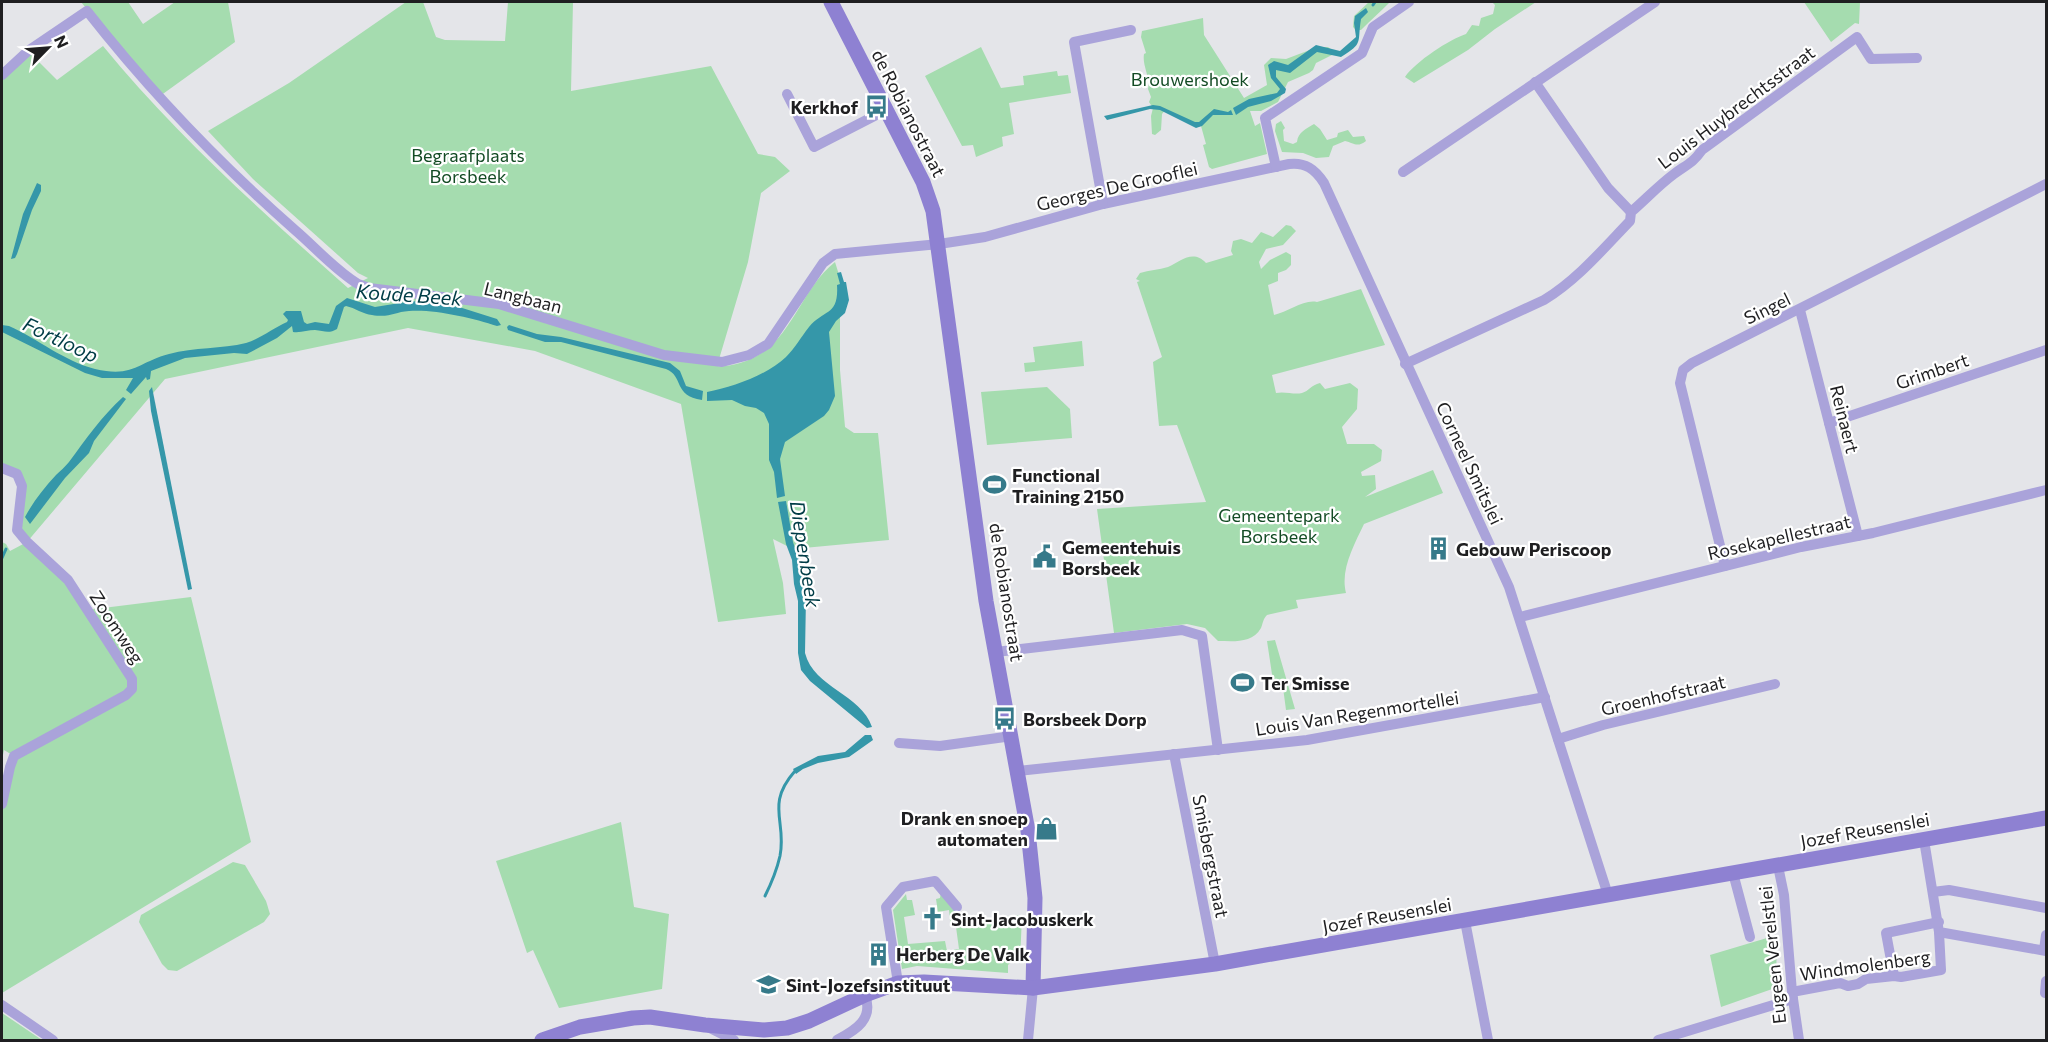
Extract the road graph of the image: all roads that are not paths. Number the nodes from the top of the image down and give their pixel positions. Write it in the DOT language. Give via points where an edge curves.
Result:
graph roads {
  1 [pos="1409,2"];
  2 [pos="1655,2"];
  3 [pos="833,4"];
  4 [pos="1131,30"];
  5 [pos="1917,58"];
  6 [pos="2,75"];
  7 [pos="1535,82"];
  8 [pos="787,94"];
  9 [pos="886,110"];
  10 [pos="1304,165"];
  11 [pos="1276,167"];
  12 [pos="1403,172"];
  13 [pos="2046,184"];
  14 [pos="1103,204"];
  15 [pos="1631,212"];
  16 [pos="939,244"];
  17 [pos="1800,310"];
  18 [pos="2046,350"];
  19 [pos="749,355"];
  20 [pos="1405,364"];
  21 [pos="1829,423"];
  22 [pos="2,468"];
  23 [pos="2046,490"];
  24 [pos="1858,536"];
  25 [pos="1725,566"];
  26 [pos="1520,617"];
  27 [pos="996,652"];
  28 [pos="1775,684"];
  29 [pos="1545,697"];
  30 [pos="1012,736"];
  31 [pos="1558,739"];
  32 [pos="899,743"];
  33 [pos="1218,750"];
  34 [pos="1174,754"];
  35 [pos="1018,771"];
  36 [pos="2,804"];
  37 [pos="2046,818"];
  38 [pos="1924,840"];
  39 [pos="1778,866"];
  40 [pos="1733,873"];
  41 [pos="1933,892"];
  42 [pos="1608,895"];
  43 [pos="957,907"];
  44 [pos="2046,908"];
  45 [pos="1465,921"];
  46 [pos="1939,926"];
  47 [pos="2046,935"];
  48 [pos="1750,937"];
  49 [pos="2045,950"];
  50 [pos="1215,964"];
  51 [pos="1894,976"];
  52 [pos="2046,981"];
  53 [pos="898,984"];
  54 [pos="1033,988"];
  55 [pos="2045,993"];
  56 [pos="865,995"];
  57 [pos="1792,996"];
  58 [pos="2,1005"];
  59 [pos="705,1025"];
  60 [pos="53,1041"];
  61 [pos="542,1041"];
  62 [pos="734,1041"];
  63 [pos="837,1041"];
  64 [pos="1028,1041"];
  65 [pos="1488,1041"];
  66 [pos="1658,1041"];
  67 [pos="1799,1041"];
  1 -- 11 [label="street" via="1372,27 1362,53 1265,117"];
  2 -- 7 [label="street"];
  3 -- 9 [label="street, de Robianostraat"];
  4 -- 14 [label="street" via="1074,42"];
  5 -- 15 [label="street, Louis Huybrechtsstraat" via="1871,59 1857,37 1702,150"];
  6 -- 19 [label="street, Langbaan" via="28,51 87,11 198,137 270,208 363,287 498,304 664,355 722,362"];
  7 -- 12 [label="street"];
  7 -- 15 [label="street" via="1608,188"];
  8 -- 9 [label="street" via="814,147"];
  9 -- 16 [label="street, de Robianostraat" via="929,196"];
  10 -- 11 [label="street, Georges De Grooflei"];
  10 -- 20 [label="street, Corneel Smitslei" via="1323,183"];
  11 -- 14 [label="street, Georges De Grooflei"];
  13 -- 17 [label="street, Singel"];
  14 -- 16 [label="street, Georges De Grooflei" via="985,237"];
  15 -- 20 [label="street, Louis Huybrechtsstraat" via="1630,221 1557,292"];
  16 -- 19 [label="street, Georges De Grooflei" via="841,253 828,258 768,344"];
  16 -- 27 [label="street, de Robianostraat"];
  17 -- 21 [label="street, Reinaert"];
  17 -- 25 [label="street, Singel" via="1683,370 1680,382"];
  18 -- 21 [label="street, Grimbert"];
  20 -- 26 [label="street, Corneel Smitslei"];
  21 -- 24 [label="street, Reinaert"];
  22 -- 36 [label="street, Zoomweg" via="17,474 22,486 17,530 68,580 132,679 132,689 126,695 14,756"];
  23 -- 24 [label="street, Rosekapellestraat"];
  24 -- 25 [label="street, Rosekapellestraat"];
  25 -- 26 [label="street, Rosekapellestraat"];
  26 -- 29 [label="street, Corneel Smitslei"];
  27 -- 30 [label="street, de Robianostraat"];
  27 -- 33 [label="street" via="1182,630 1202,636"];
  28 -- 31 [label="street, Groenhofstraat"];
  29 -- 31 [label="street, Corneel Smitslei"];
  29 -- 33 [label="street, Louis Van Regenmortellei" via="1307,740"];
  30 -- 32 [label="street" via="940,746"];
  30 -- 35 [label="street, de Robianostraat"];
  31 -- 42 [label="street, Corneel Smitslei"];
  33 -- 34 [label="street, Louis Van Regenmortellei"];
  34 -- 35 [label="street, Louis Van Regenmortellei"];
  34 -- 50 [label="street, Smisbergstraat"];
  35 -- 54 [label="street, de Robianostraat" via="1035,898"];
  37 -- 38 [label="street, Jozef Reusenslei"];
  38 -- 39 [label="street, Jozef Reusenslei"];
  38 -- 41 [label="street, Windmolenberg"];
  39 -- 40 [label="street, Jozef Reusenslei"];
  39 -- 57 [label="street, Eugeen Verelstlei"];
  40 -- 42 [label="street, Jozef Reusenslei"];
  40 -- 48 [label="street, Eugeen Verelstlei"];
  41 -- 44 [label="street" via="1949,890"];
  41 -- 46 [label="street, Windmolenberg"];
  42 -- 45 [label="street, Jozef Reusenslei"];
  43 -- 53 [label="street" via="935,881 903,886 886,907"];
  45 -- 50 [label="street, Jozef Reusenslei"];
  45 -- 65 [label="street"];
  46 -- 49 [label="street, Windmolenberg"];
  46 -- 51 [label="street, Windmolenberg" via="1941,970"];
  46 -- 51 [label="street" via="1886,933"];
  47 -- 49 [label="street, Windmolenberg"];
  50 -- 54 [label="street, Jozef Reusenslei"];
  51 -- 57 [label="street, Windmolenberg" via="1866,979 1848,986 1840,983"];
  52 -- 55 [label="street"];
  53 -- 54 [label="street, Jozef Reusenslei"];
  53 -- 56 [label="street, Jozef Reusenslei"];
  54 -- 64 [label="street"];
  56 -- 59 [label="street, Jozef Reusenslei" via="787,1028"];
  56 -- 63 [label="street" via="869,1004 865,1019"];
  57 -- 66 [label="street, Windmolenberg"];
  57 -- 67 [label="street, Eugeen Verelstlei"];
  58 -- 60 [label="street"];
  59 -- 61 [label="street, Jozef Reusenslei" via="633,1018 580,1027"];
  59 -- 62 [label="street"];
}
